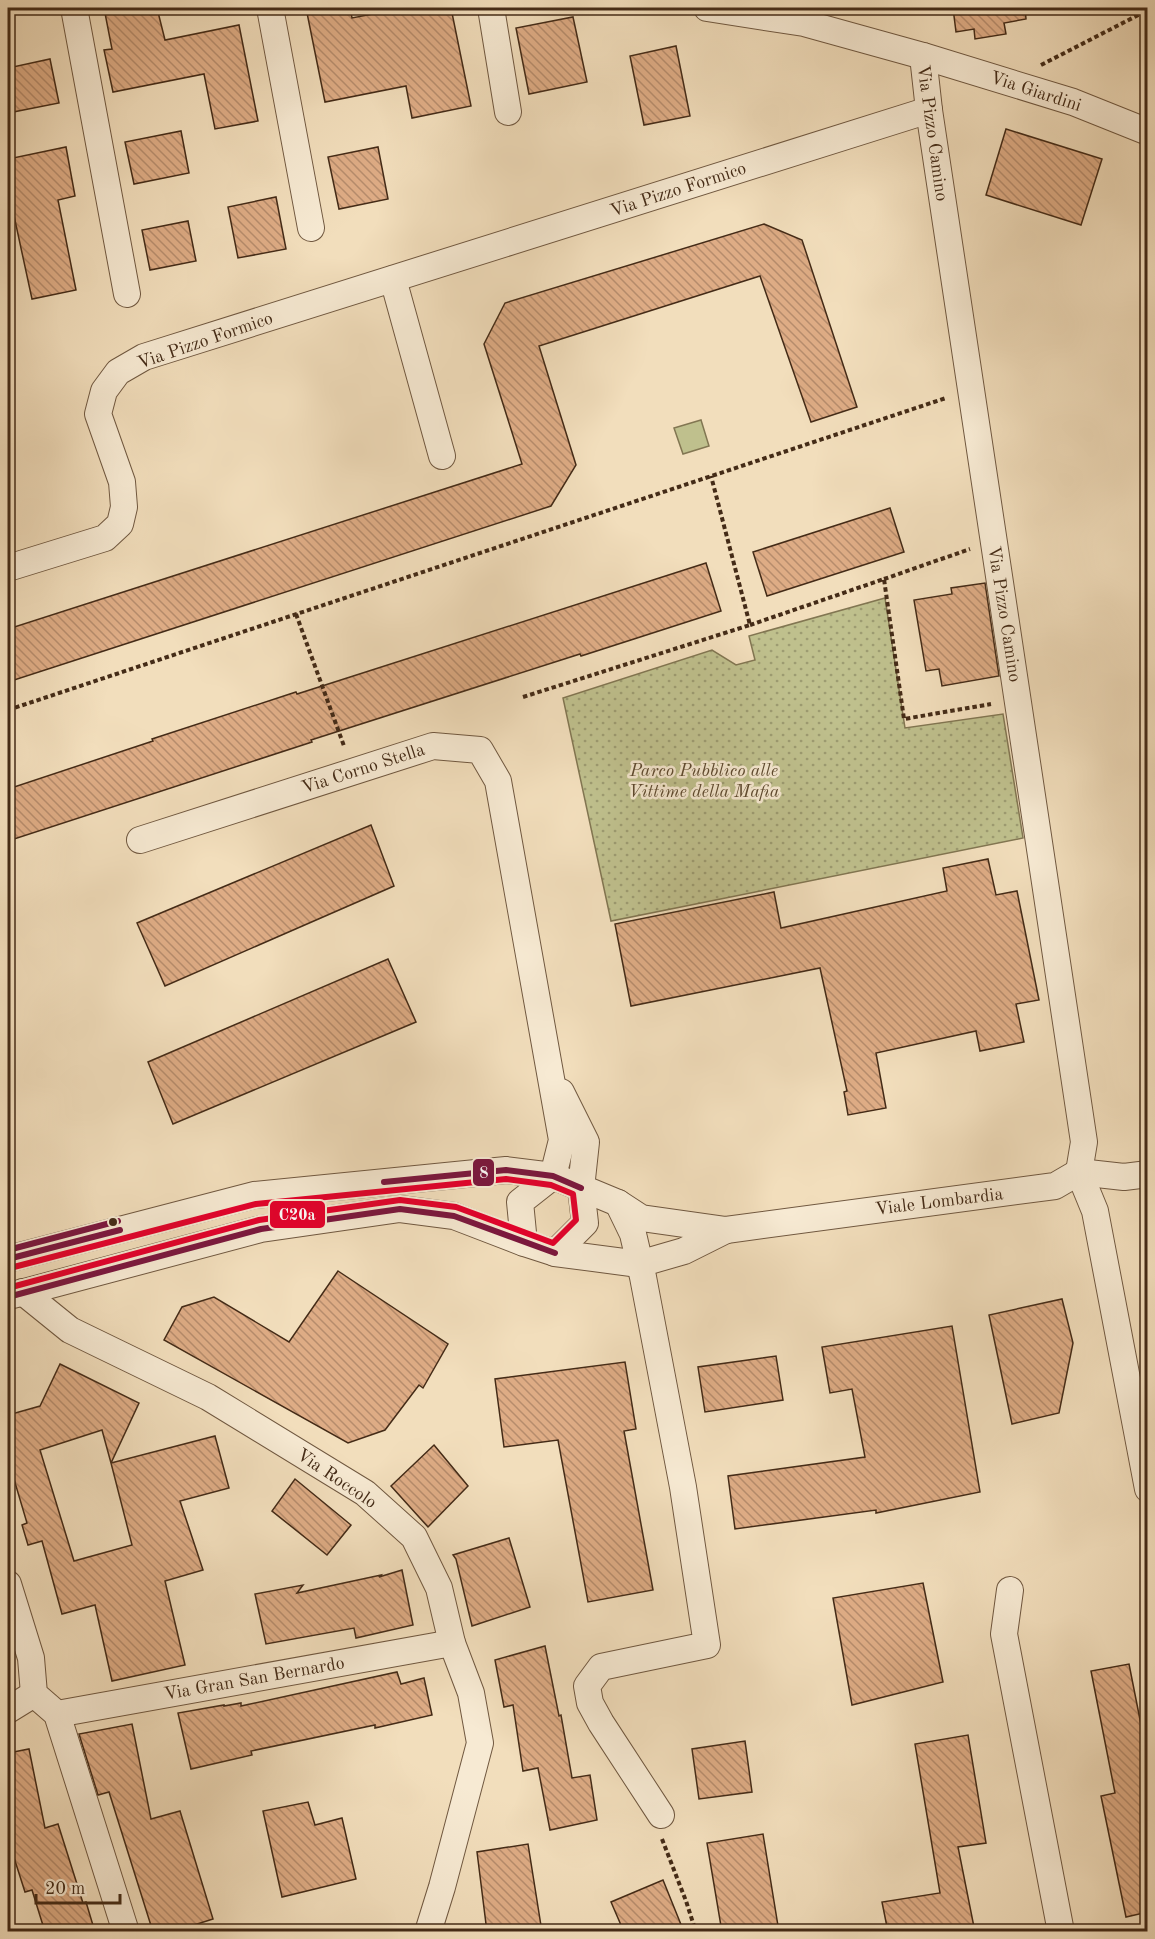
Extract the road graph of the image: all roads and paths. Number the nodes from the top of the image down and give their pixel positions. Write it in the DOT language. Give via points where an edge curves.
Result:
graph roads {
  1 [pos="74,8"];
  2 [pos="270,8"];
  3 [pos="491,8"];
  4 [pos="707,8"];
  5 [pos="1148,10"];
  6 [pos="803,15"];
  7 [pos="923,56"];
  8 [pos="1008,82"];
  9 [pos="929,110"];
  10 [pos="508,112"];
  11 [pos="1148,132"];
  12 [pos="311,228"];
  13 [pos="393,279"];
  14 [pos="127,294"];
  15 [pos="971,390"];
  16 [pos="442,456"];
  17 [pos="711,476"];
  18 [pos="994,541"];
  19 [pos="8,568"];
  20 [pos="884,579"];
  21 [pos="296,614"];
  22 [pos="750,625"];
  23 [pos="524,697"];
  24 [pos="1017,699"];
  25 [pos="8,710"];
  26 [pos="353,771"];
  27 [pos="140,840"];
  28 [pos="550,1070"];
  29 [pos="1079,1172"];
  30 [pos="1148,1174"];
  31 [pos="553,1176"];
  32 [pos="581,1188"];
  33 [pos="618,1203"];
  34 [pos="726,1230"];
  35 [pos="524,1243"];
  36 [pos="555,1253"];
  37 [pos="8,1259"];
  38 [pos="639,1264"];
  39 [pos="15,1295"];
  40 [pos="1148,1489"];
  41 [pos="8,1584"];
  42 [pos="1010,1590"];
  43 [pos="452,1643"];
  44 [pos="34,1695"];
  45 [pos="8,1710"];
  46 [pos="57,1714"];
  47 [pos="661,1815"];
  48 [pos="126,1932"];
  49 [pos="428,1932"];
  50 [pos="696,1932"];
  51 [pos="1061,1932"];
  1 -- 14 [label="street"];
  2 -- 12 [label="street"];
  3 -- 10 [label="street"];
  4 -- 6 [label="street, Via Giardini"];
  5 -- 8 [label="path"];
  6 -- 7 [label="street, Via Giardini"];
  7 -- 8 [label="street, Via Giardini"];
  7 -- 9 [label="street, Via Pizzo Camino"];
  8 -- 11 [label="street, Via Giardini" via="1073,102"];
  9 -- 13 [label="street, Via Pizzo Formico"];
  9 -- 15 [label="street, Via Pizzo Camino"];
  13 -- 16 [label="street"];
  13 -- 19 [label="street, Via Pizzo Formico" via="144,357 118,372 104,391 98,414 122,482 124,507 120,524 105,538"];
  15 -- 17 [label="path"];
  15 -- 18 [label="street, Via Pizzo Camino"];
  17 -- 21 [label="path"];
  17 -- 22 [label="path"];
  18 -- 20 [label="path"];
  18 -- 24 [label="street, Via Pizzo Camino"];
  20 -- 22 [label="path"];
  20 -- 24 [label="path" via="904,719"];
  21 -- 25 [label="path"];
  21 -- 26 [label="path"];
  22 -- 23 [label="path"];
  24 -- 29 [label="street, Via Pizzo Camino" via="1084,1142"];
  26 -- 27 [label="street, Via Corno Stella"];
  26 -- 28 [label="street, Via Corno Stella" via="433,746 480,750 498,781"];
  28 -- 31 [label="street, Via Corno Stella" via="562,1140"];
  28 -- 32 [label="street, Via Corno Stella" via="586,1142"];
  29 -- 30 [label="street" via="1124,1177"];
  29 -- 34 [label="street, Viale Lombardia" via="1055,1186"];
  29 -- 40 [label="street" via="1095,1211"];
  31 -- 32 [label="street, Viale Lombardia"];
  31 -- 35 [label="street" via="520,1202"];
  31 -- 37 [label="street, Viale Lombardia" via="506,1170 254,1195"];
  32 -- 33 [label="street, Viale Lombardia"];
  32 -- 36 [label="street, Via Corno Stella" via="585,1224"];
  33 -- 34 [label="street, Viale Lombardia" via="641,1218"];
  33 -- 38 [label="street" via="633,1234"];
  34 -- 38 [label="street, Viale Lombardia" via="684,1251"];
  35 -- 36 [label="street, Viale Lombardia"];
  35 -- 39 [label="street, Viale Lombardia" via="454,1216 400,1209 261,1230"];
  36 -- 38 [label="street, Viale Lombardia"];
  38 -- 47 [label="street" via="683,1487 707,1644 601,1666 586,1686 601,1723"];
  39 -- 43 [label="street, Via Roccolo" via="70,1330 208,1397 365,1493 414,1537 439,1588"];
  41 -- 44 [label="street" via="31,1658"];
  42 -- 51 [label="street" via="1004,1634"];
  43 -- 46 [label="street, Via Gran San Bernardo"];
  43 -- 49 [label="street, Via Roccolo" via="471,1693 480,1743"];
  44 -- 45 [label="street"];
  44 -- 46 [label="street"];
  46 -- 48 [label="street"];
  47 -- 50 [label="path" via="661,1835"];
}
